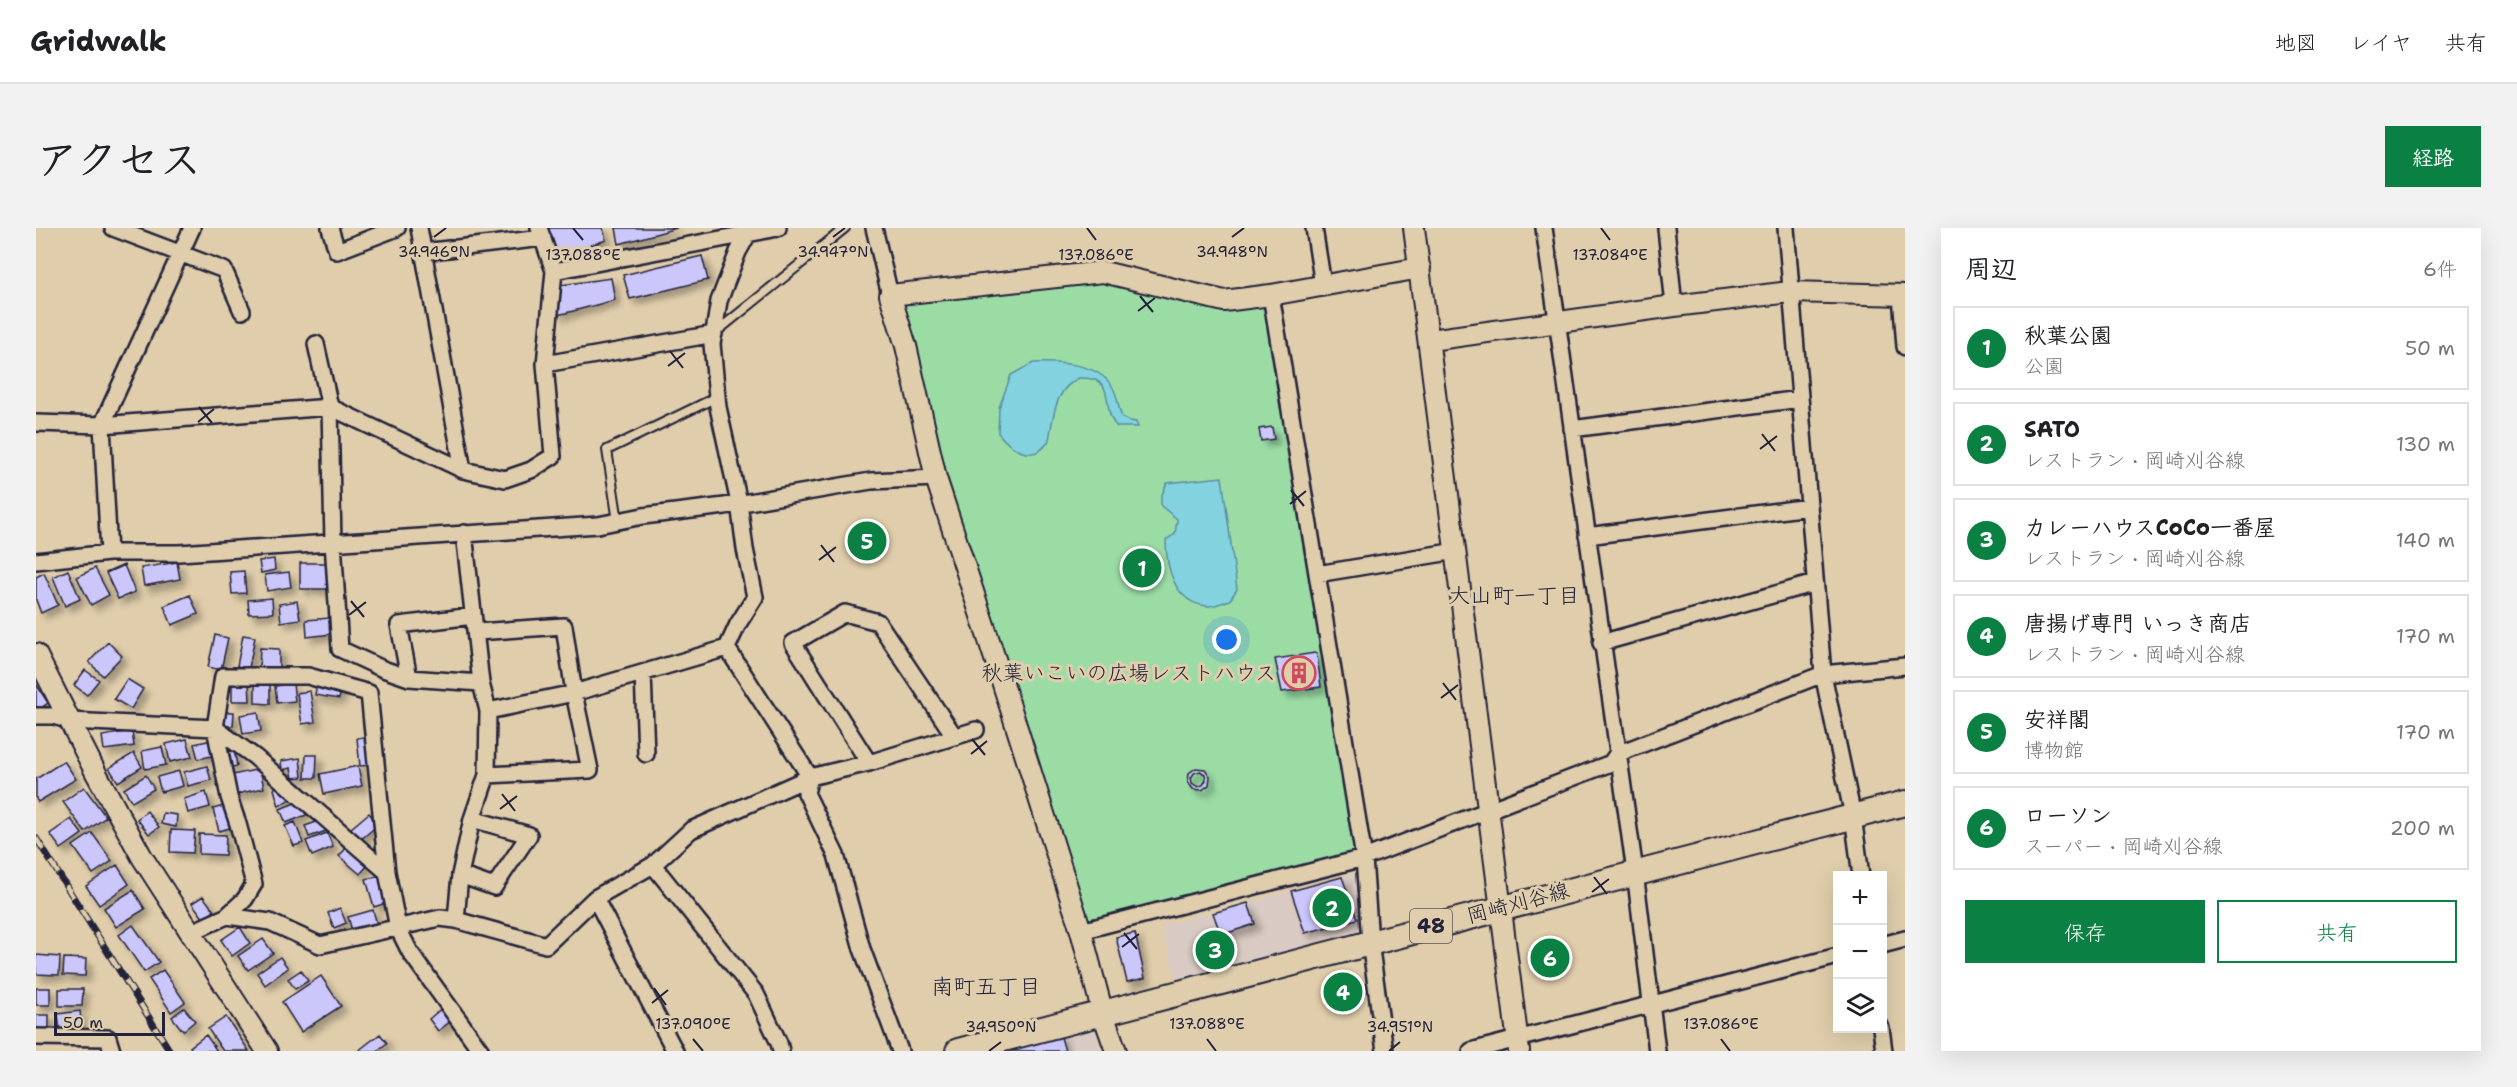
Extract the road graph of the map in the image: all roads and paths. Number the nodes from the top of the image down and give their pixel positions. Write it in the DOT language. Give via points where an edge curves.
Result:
graph roads {
  1 [pos="112,228"];
  2 [pos="192,228"];
  3 [pos="330,228"];
  4 [pos="397,228"];
  5 [pos="419,228"];
  6 [pos="778,228"];
  7 [pos="846,228"];
  8 [pos="874,228"];
  9 [pos="1314,228"];
  10 [pos="1414,228"];
  11 [pos="1544,228"];
  12 [pos="1666,228"];
  13 [pos="1786,228"];
  14 [pos="541,233"];
  15 [pos="739,233"];
  16 [pos="423,252"];
  17 [pos="181,254"];
  18 [pos="1420,268"];
  19 [pos="554,271"];
  20 [pos="1323,285"];
  21 [pos="1790,292"];
  22 [pos="890,295"];
  23 [pos="1271,295"];
  24 [pos="1903,295"];
  25 [pos="1674,306"];
  26 [pos="242,311"];
  27 [pos="1557,322"];
  28 [pos="714,334"];
  29 [pos="1430,340"];
  30 [pos="316,344"];
  31 [pos="1905,347"];
  32 [pos="544,364"];
  33 [pos="717,397"];
  34 [pos="1800,399"];
  35 [pos="330,407"];
  36 [pos="36,423"];
  37 [pos="102,425"];
  38 [pos="1572,429"];
  39 [pos="463,470"];
  40 [pos="936,478"];
  41 [pos="739,503"];
  42 [pos="1809,507"];
  43 [pos="618,521"];
  44 [pos="464,533"];
  45 [pos="1587,536"];
  46 [pos="333,542"];
  47 [pos="1456,551"];
  48 [pos="109,553"];
  49 [pos="36,561"];
  50 [pos="1317,574"];
  51 [pos="1815,583"];
  52 [pos="473,616"];
  53 [pos="477,632"];
  54 [pos="1601,643"];
  55 [pos="727,648"];
  56 [pos="36,654"];
  57 [pos="1905,666"];
  58 [pos="643,673"];
  59 [pos="1823,674"];
  60 [pos="409,678"];
  61 [pos="481,683"];
  62 [pos="574,693"];
  63 [pos="488,711"];
  64 [pos="36,716"];
  65 [pos="70,721"];
  66 [pos="215,728"];
  67 [pos="976,730"];
  68 [pos="955,737"];
  69 [pos="646,754"];
  70 [pos="1617,754"];
  71 [pos="869,763"];
  72 [pos="487,775"];
  73 [pos="810,777"];
  74 [pos="1905,803"];
  75 [pos="1489,809"];
  76 [pos="1853,816"];
  77 [pos="472,819"];
  78 [pos="1364,858"];
  79 [pos="653,865"];
  80 [pos="1860,871"];
  81 [pos="387,872"];
  82 [pos="1635,872"];
  83 [pos="460,875"];
  84 [pos="595,898"];
  85 [pos="1501,908"];
  86 [pos="227,916"];
  87 [pos="456,920"];
  88 [pos="398,928"];
  89 [pos="192,932"];
  90 [pos="1081,932"];
  91 [pos="1905,939"];
  92 [pos="1370,942"];
  93 [pos="1887,944"];
  94 [pos="1833,957"];
  95 [pos="1651,1004"];
  96 [pos="1103,1014"];
  97 [pos="1882,1033"];
  98 [pos="36,1037"];
  99 [pos="1519,1045"];
  100 [pos="112,1051"];
  101 [pos="267,1051"];
  102 [pos="481,1051"];
  103 [pos="675,1051"];
  104 [pos="781,1051"];
  105 [pos="900,1051"];
  106 [pos="958,1051"];
  107 [pos="1116,1051"];
  108 [pos="1385,1051"];
  109 [pos="1471,1051"];
  110 [pos="1657,1051"];
  111 [pos="1884,1051"];
  1 -- 17 [label="street"];
  2 -- 17 [label="street"];
  3 -- 4 [label="street" via="337,251"];
  5 -- 16 [label="street"];
  6 -- 15 [label="street"];
  7 -- 28 [label="lane"];
  8 -- 22 [label="street"];
  9 -- 20 [label="street"];
  10 -- 18 [label="street"];
  11 -- 27 [label="street"];
  12 -- 25 [label="street"];
  13 -- 21 [label="street"];
  14 -- 16 [label="street"];
  14 -- 19 [label="street"];
  15 -- 19 [label="street"];
  15 -- 28 [label="street" via="738,252 719,301"];
  16 -- 39 [label="street"];
  17 -- 26 [label="street" via="224,270"];
  17 -- 37 [label="street"];
  18 -- 20 [label="street"];
  18 -- 29 [label="street"];
  19 -- 32 [label="street"];
  20 -- 23 [label="street"];
  21 -- 24 [label="street"];
  21 -- 25 [label="street"];
  21 -- 34 [label="street"];
  22 -- 23 [label="street" via="1103,272 1224,301"];
  22 -- 40 [label="street" via="906,346"];
  23 -- 50 [label="street"];
  24 -- 31 [label="street"];
  25 -- 27 [label="street"];
  27 -- 29 [label="street"];
  27 -- 38 [label="street"];
  28 -- 32 [label="street"];
  28 -- 33 [label="street"];
  29 -- 47 [label="street"];
  30 -- 35 [label="street"];
  32 -- 39 [label="street" via="553,456 531,470 505,479"];
  33 -- 41 [label="street"];
  33 -- 43 [label="lane" via="607,450"];
  34 -- 38 [label="street"];
  34 -- 42 [label="street"];
  35 -- 37 [label="street"];
  35 -- 39 [label="street"];
  35 -- 46 [label="street"];
  36 -- 37 [label="street"];
  37 -- 48 [label="street"];
  38 -- 45 [label="street"];
  40 -- 41 [label="street" via="871,481"];
  40 -- 90 [label="street"];
  41 -- 43 [label="street"];
  41 -- 55 [label="street" via="755,597"];
  42 -- 45 [label="street"];
  42 -- 51 [label="street"];
  43 -- 44 [label="street" via="546,530"];
  44 -- 46 [label="street"];
  44 -- 52 [label="street"];
  45 -- 54 [label="street"];
  46 -- 48 [label="street" via="179,553"];
  46 -- 60 [label="street" via="340,649"];
  47 -- 50 [label="street"];
  47 -- 75 [label="street"];
  48 -- 49 [label="street"];
  50 -- 78 [label="street"];
  51 -- 54 [label="street"];
  51 -- 59 [label="street"];
  52 -- 53 [label="street"];
  52 -- 60 [label="street" via="399,625"];
  53 -- 61 [label="street"];
  53 -- 62 [label="street" via="564,626"];
  54 -- 70 [label="street"];
  55 -- 58 [label="street"];
  55 -- 73 [label="street"];
  56 -- 65 [label="street"];
  57 -- 59 [label="street"];
  58 -- 62 [label="street"];
  58 -- 69 [label="street"];
  59 -- 70 [label="street"];
  59 -- 76 [label="street"];
  60 -- 61 [label="street"];
  61 -- 63 [label="street"];
  62 -- 63 [label="street"];
  62 -- 72 [label="street" via="590,770"];
  63 -- 72 [label="street"];
  64 -- 65 [label="street"];
  65 -- 66 [label="street"];
  65 -- 89 [label="street" via="142,857"];
  66 -- 81 [label="street" via="255,757"];
  66 -- 81 [label="street" via="223,676 308,676 369,693"];
  66 -- 86 [label="street" via="228,797 254,884"];
  67 -- 68 [label="street"];
  68 -- 71 [label="street"];
  68 -- 71 [label="street" via="878,622 845,613 793,643"];
  70 -- 75 [label="street" via="1611,763"];
  70 -- 82 [label="street"];
  71 -- 73 [label="street"];
  72 -- 77 [label="street"];
  73 -- 79 [label="street" via="691,830"];
  73 -- 105 [label="street" via="807,793 836,855 862,949"];
  74 -- 76 [label="main road, 岡崎刈谷線 / 48"];
  75 -- 78 [label="street"];
  75 -- 85 [label="street"];
  76 -- 80 [label="street"];
  76 -- 82 [label="main road, 岡崎刈谷線 / 48"];
  77 -- 83 [label="street"];
  77 -- 83 [label="street" via="529,835 494,887"];
  78 -- 90 [label="street"];
  78 -- 92 [label="street"];
  79 -- 84 [label="street"];
  79 -- 104 [label="street" via="756,994"];
  81 -- 88 [label="street"];
  82 -- 85 [label="main road, 岡崎刈谷線 / 48"];
  82 -- 95 [label="street"];
  83 -- 87 [label="street"];
  84 -- 87 [label="street" via="546,945"];
  84 -- 103 [label="street"];
  85 -- 92 [label="main road, 岡崎刈谷線 / 48"];
  85 -- 99 [label="street"];
  86 -- 88 [label="street" via="270,922 320,945"];
  86 -- 89 [label="street"];
  87 -- 88 [label="street" via="440,918"];
  88 -- 102 [label="street" via="410,952"];
  89 -- 101 [label="street"];
  90 -- 96 [label="street"];
  91 -- 93 [label="street"];
  92 -- 96 [label="main road, 岡崎刈谷線 / 48"];
  92 -- 108 [label="street"];
  94 -- 95 [label="street"];
  95 -- 99 [label="street"];
  95 -- 110 [label="street"];
  96 -- 106 [label="main road, 岡崎刈谷線 / 48"];
  96 -- 107 [label="street"];
  97 -- 111 [label="street"];
  98 -- 100 [label="street" via="108,1038"];
  99 -- 109 [label="street"];
}
